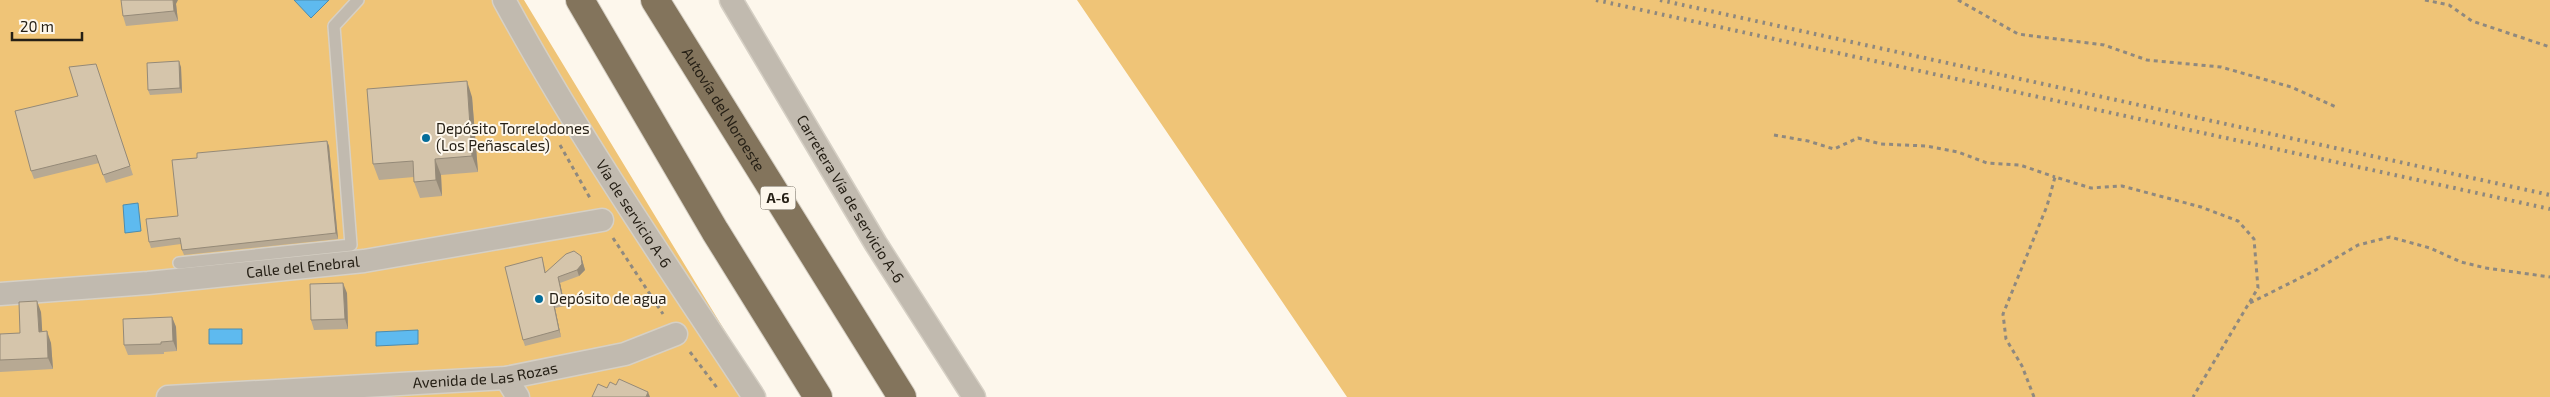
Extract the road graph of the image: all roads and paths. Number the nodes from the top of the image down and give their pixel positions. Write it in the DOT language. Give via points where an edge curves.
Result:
graph roads {
  1 [pos="358,0"];
  2 [pos="504,0"];
  3 [pos="580,0"];
  4 [pos="655,0"];
  5 [pos="731,0"];
  6 [pos="1958,0"];
  7 [pos="2424,0"];
  8 [pos="2550,47"];
  9 [pos="2336,107"];
  10 [pos="1774,135"];
  11 [pos="2055,177"];
  12 [pos="602,220"];
  13 [pos="179,262"];
  14 [pos="2550,277"];
  15 [pos="0,294"];
  16 [pos="2250,303"];
  17 [pos="676,334"];
  18 [pos="506,378"];
  19 [pos="169,397"];
  20 [pos="518,397"];
  21 [pos="754,397"];
  22 [pos="818,397"];
  23 [pos="902,397"];
  24 [pos="974,397"];
  25 [pos="2034,397"];
  26 [pos="2193,397"];
  1 -- 13 [label="lane" via="334,26 351,245"];
  2 -- 21 [label="street, Vía de servicio A-6" via="536,59 612,182"];
  3 -- 22 [label="highway" via="715,231"];
  4 -- 23 [label="highway, Autovía del Noroeste / A-6"];
  5 -- 24 [label="street, Carretera Vía de servicio A-6" via="876,244"];
  6 -- 9 [label="path" via="2018,34 2104,44 2147,60 2221,67 2291,87"];
  7 -- 8 [label="path" via="2449,5 2472,21"];
  10 -- 11 [label="path" via="1834,150 1858,138 1880,144 1926,146 1958,152 1987,163 2020,165"];
  11 -- 16 [label="path" via="2091,188 2122,186 2201,207 2238,221 2254,239 2258,288"];
  11 -- 25 [label="path" via="2048,206 2002,314 2006,339 2022,366"];
  12 -- 15 [label="street, Calle del Enebral" via="364,262"];
  14 -- 16 [label="path" via="2461,262 2430,248 2390,237 2358,245"];
  16 -- 26 [label="path"];
  17 -- 18 [label="street, Avenida de Las Rozas" via="625,354"];
  18 -- 19 [label="street, Avenida de Las Rozas"];
  18 -- 20 [label="street"];
}
